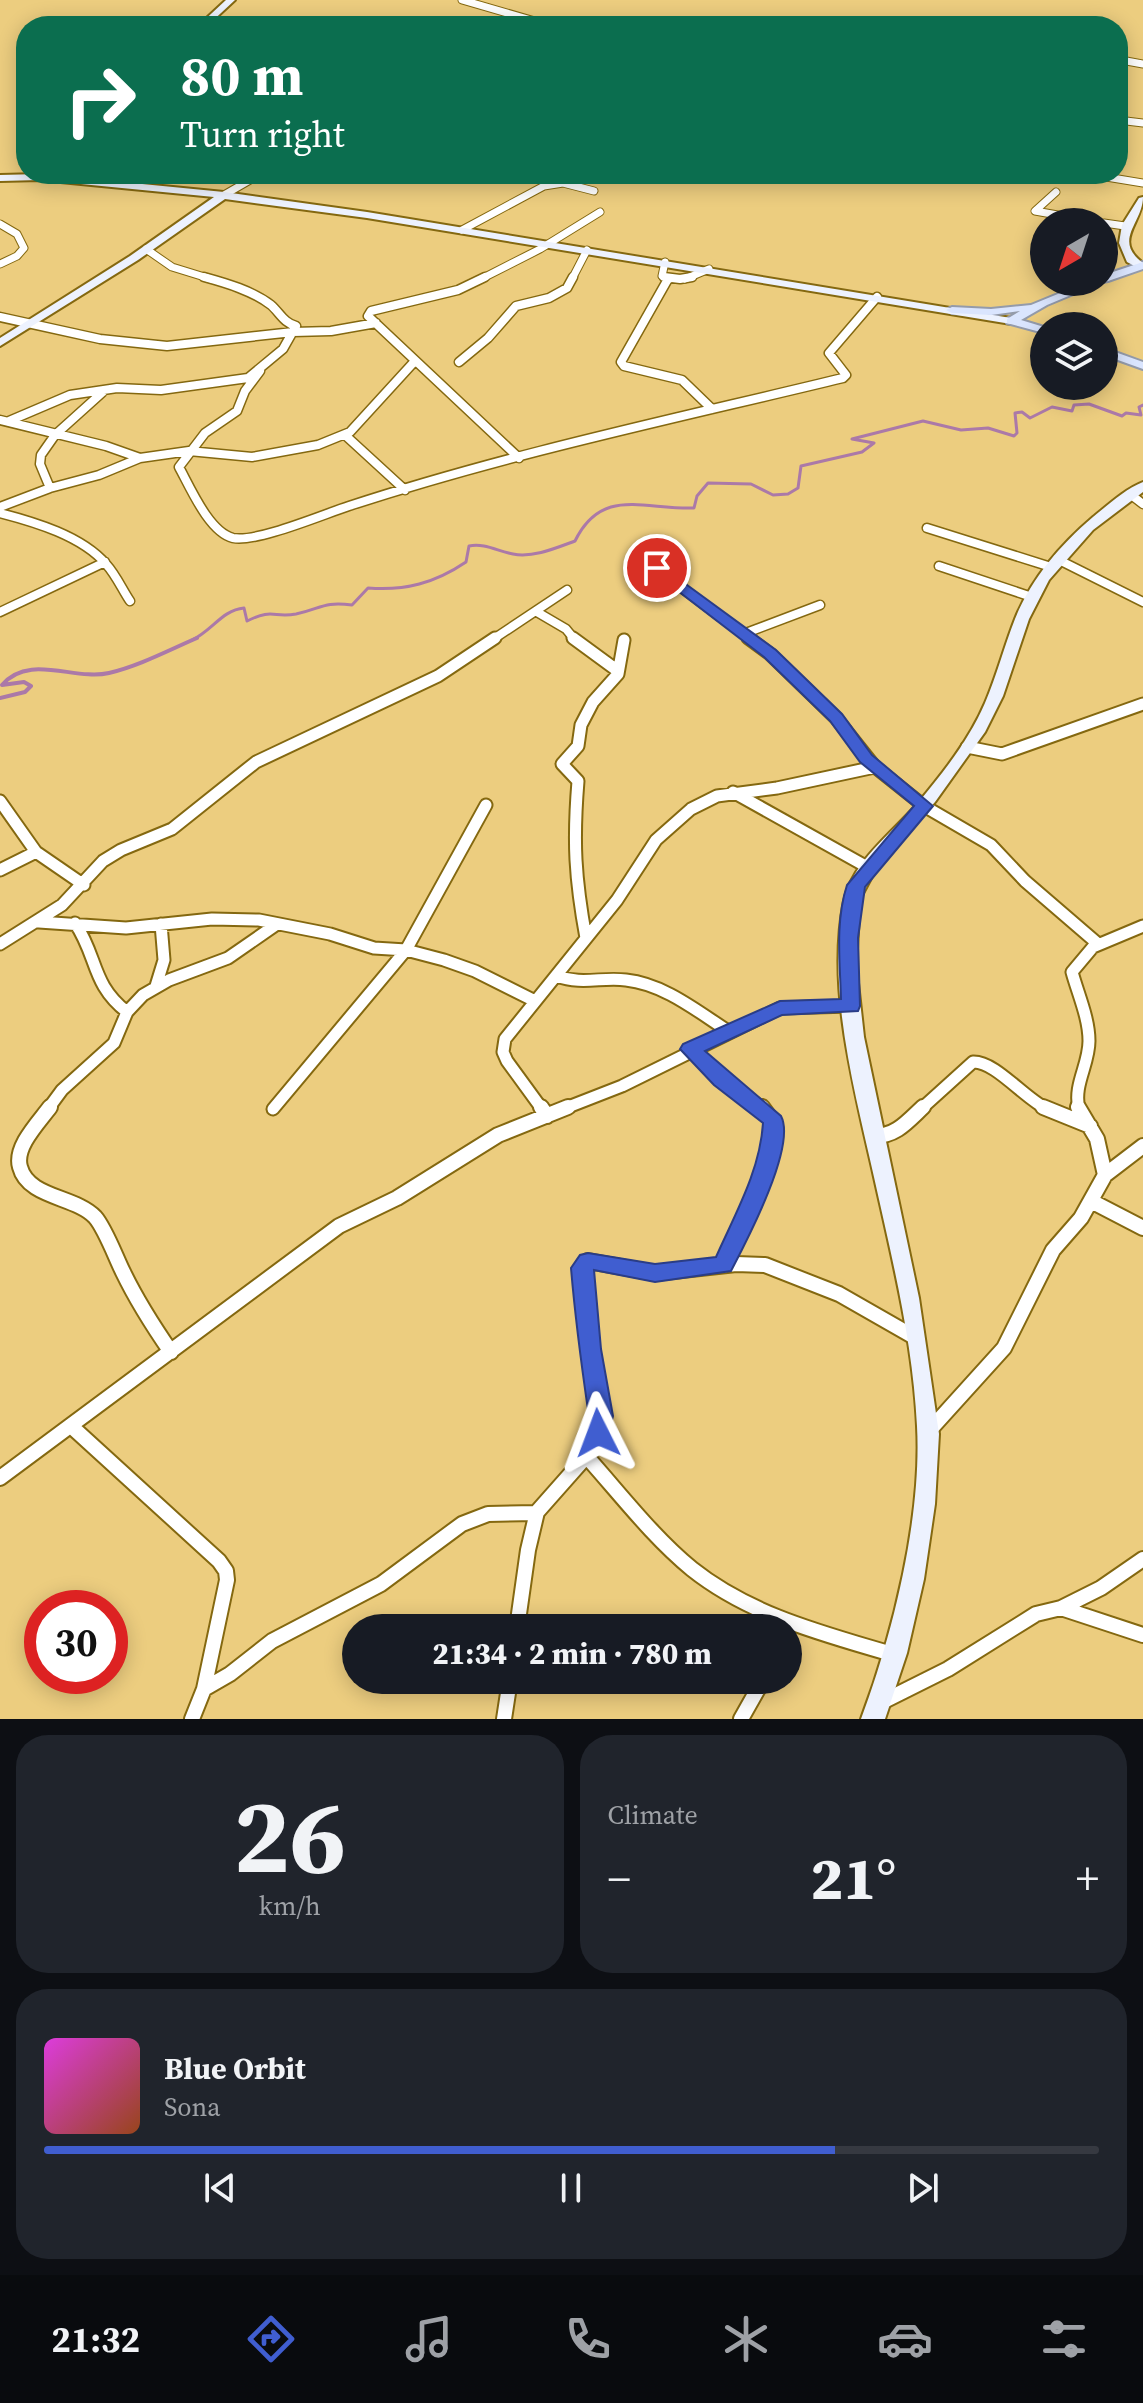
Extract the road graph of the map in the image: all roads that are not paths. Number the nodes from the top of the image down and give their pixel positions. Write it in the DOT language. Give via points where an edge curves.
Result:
graph roads {
  1 [pos="462,0"];
  2 [pos="227,1"];
  3 [pos="212,16"];
  4 [pos="517,16"];
  5 [pos="109,184"];
  6 [pos="243,184"];
  7 [pos="557,184"];
  8 [pos="567,184"];
  9 [pos="594,191"];
  10 [pos="1056,192"];
  11 [pos="224,195"];
  12 [pos="1143,200"];
  13 [pos="1038,208"];
  14 [pos="600,212"];
  15 [pos="0,224"];
  16 [pos="1118,225"];
  17 [pos="1125,226"];
  18 [pos="462,230"];
  19 [pos="508,238"];
  20 [pos="548,244"];
  21 [pos="146,249"];
  22 [pos="587,250"];
  23 [pos="527,255"];
  24 [pos="665,262"];
  25 [pos="0,264"];
  26 [pos="1142,265"];
  27 [pos="709,269"];
  28 [pos="1118,274"];
  29 [pos="668,279"];
  30 [pos="1061,296"];
  31 [pos="877,297"];
  32 [pos="1040,304"];
  33 [pos="952,310"];
  34 [pos="1036,312"];
  35 [pos="0,317"];
  36 [pos="1011,321"];
  37 [pos="31,323"];
  38 [pos="376,323"];
  39 [pos="1030,325"];
  40 [pos="293,332"];
  41 [pos="0,343"];
  42 [pos="1118,356"];
  43 [pos="414,362"];
  44 [pos="459,362"];
  45 [pos="1143,366"];
  46 [pos="260,371"];
  47 [pos="105,389"];
  48 [pos="712,409"];
  49 [pos="4,420"];
  50 [pos="55,433"];
  51 [pos="345,435"];
  52 [pos="189,451"];
  53 [pos="140,458"];
  54 [pos="519,458"];
  55 [pos="50,488"];
  56 [pos="405,490"];
  57 [pos="1139,495"];
  58 [pos="0,510"];
  59 [pos="927,528"];
  60 [pos="640,552"];
  61 [pos="105,562"];
  62 [pos="1054,563"];
  63 [pos="939,566"];
  64 [pos="567,590"];
  65 [pos="1032,597"];
  66 [pos="130,601"];
  67 [pos="1143,602"];
  68 [pos="820,605"];
  69 [pos="0,612"];
  70 [pos="537,612"];
  71 [pos="746,633"];
  72 [pos="624,640"];
  73 [pos="618,671"];
  74 [pos="1143,704"];
  75 [pos="967,747"];
  76 [pos="875,767"];
  77 [pos="733,792"];
  78 [pos="0,801"];
  79 [pos="486,805"];
  80 [pos="924,806"];
  81 [pos="36,852"];
  82 [pos="869,868"];
  83 [pos="0,870"];
  84 [pos="84,885"];
  85 [pos="38,922"];
  86 [pos="75,923"];
  87 [pos="161,924"];
  88 [pos="277,924"];
  89 [pos="1143,926"];
  90 [pos="586,938"];
  91 [pos="1097,943"];
  92 [pos="0,944"];
  93 [pos="406,950"];
  94 [pos="557,976"];
  95 [pos="156,986"];
  96 [pos="535,1001"];
  97 [pos="851,1006"];
  98 [pos="127,1012"];
  99 [pos="728,1031"];
  100 [pos="690,1049"];
  101 [pos="273,1109"];
  102 [pos="547,1116"];
  103 [pos="1090,1126"];
  104 [pos="874,1136"];
  105 [pos="1143,1146"];
  106 [pos="1105,1175"];
  107 [pos="1091,1201"];
  108 [pos="1143,1228"];
  109 [pos="723,1265"];
  110 [pos="916,1338"];
  111 [pos="171,1352"];
  112 [pos="71,1426"];
  113 [pos="928,1432"];
  114 [pos="587,1457"];
  115 [pos="0,1478"];
  116 [pos="536,1513"];
  117 [pos="1143,1559"];
  118 [pos="1061,1608"];
  119 [pos="519,1614"];
  120 [pos="767,1614"];
  121 [pos="802,1631"];
  122 [pos="1143,1635"];
  123 [pos="896,1655"];
  124 [pos="204,1689"];
  125 [pos="508,1694"];
  126 [pos="755,1694"];
  127 [pos="877,1711"];
  128 [pos="192,1719"];
  129 [pos="504,1719"];
  130 [pos="741,1719"];
  1 -- 4 [label="street"];
  2 -- 3 [label="street"];
  5 -- 11 [label="street"];
  6 -- 11 [label="street"];
  7 -- 18 [label="street"];
  8 -- 9 [label="street"];
  10 -- 13 [label="street"];
  11 -- 18 [label="street"];
  11 -- 21 [label="street"];
  12 -- 17 [label="street"];
  14 -- 20 [label="street"];
  15 -- 25 [label="street" via="17,234 24,248"];
  16 -- 17 [label="street"];
  17 -- 26 [label="street" via="1124,247 1129,258"];
  18 -- 19 [label="street"];
  19 -- 20 [label="street"];
  19 -- 23 [label="street"];
  20 -- 22 [label="street"];
  20 -- 23 [label="street"];
  21 -- 37 [label="street"];
  21 -- 40 [label="street" via="172,267 214,277 263,301 296,326"];
  22 -- 24 [label="street"];
  22 -- 44 [label="street" via="567,288 516,306"];
  23 -- 38 [label="street" via="447,294 371,311 368,316"];
  24 -- 27 [label="street"];
  24 -- 29 [label="street" via="662,276"];
  26 -- 28 [label="main road"];
  27 -- 29 [label="street" via="691,278"];
  27 -- 31 [label="street"];
  29 -- 48 [label="street" via="621,362 681,377"];
  30 -- 32 [label="main road"];
  31 -- 33 [label="street"];
  31 -- 48 [label="street" via="829,353 846,375 843,378"];
  32 -- 33 [label="main road" via="991,312"];
  32 -- 34 [label="main road"];
  32 -- 36 [label="main road"];
  33 -- 36 [label="street"];
  35 -- 37 [label="street"];
  36 -- 39 [label="main road"];
  37 -- 40 [label="street" via="100,339 167,346"];
  37 -- 41 [label="street"];
  38 -- 40 [label="street"];
  38 -- 43 [label="street"];
  40 -- 46 [label="street"];
  42 -- 45 [label="main road"];
  43 -- 51 [label="street"];
  43 -- 54 [label="street"];
  46 -- 47 [label="street" via="199,387"];
  46 -- 52 [label="street" via="237,411"];
  47 -- 49 [label="street" via="70,395"];
  47 -- 50 [label="street"];
  48 -- 54 [label="street"];
  49 -- 50 [label="street"];
  50 -- 53 [label="street"];
  50 -- 55 [label="street" via="40,463"];
  51 -- 52 [label="street" via="260,457"];
  51 -- 56 [label="street"];
  52 -- 53 [label="street"];
  52 -- 56 [label="street" via="179,467 187,487 205,515 237,539"];
  53 -- 55 [label="street"];
  54 -- 56 [label="street"];
  55 -- 58 [label="street"];
  57 -- 62 [label="street"];
  58 -- 61 [label="street" via="74,541"];
  59 -- 62 [label="street"];
  60 -- 71 [label="street"];
  61 -- 66 [label="street"];
  61 -- 69 [label="street"];
  62 -- 65 [label="street"];
  62 -- 67 [label="street"];
  63 -- 65 [label="street"];
  64 -- 70 [label="street"];
  65 -- 75 [label="street" via="996,696"];
  68 -- 71 [label="street"];
  70 -- 73 [label="street"];
  70 -- 84 [label="street" via="415,689 256,762 172,829 93,868"];
  71 -- 76 [label="street" via="836,718"];
  72 -- 73 [label="street"];
  73 -- 90 [label="street" via="593,702 578,746 562,764 578,781 573,841"];
  74 -- 75 [label="street" via="1002,754"];
  75 -- 80 [label="street"];
  76 -- 77 [label="street"];
  76 -- 80 [label="street"];
  77 -- 82 [label="street"];
  77 -- 90 [label="street" via="691,809 673,823"];
  78 -- 81 [label="street"];
  79 -- 93 [label="street"];
  80 -- 82 [label="street"];
  80 -- 91 [label="street" via="991,845"];
  81 -- 83 [label="street"];
  81 -- 84 [label="street"];
  82 -- 97 [label="street" via="852,900"];
  84 -- 85 [label="street"];
  85 -- 86 [label="street"];
  85 -- 92 [label="street"];
  86 -- 87 [label="street" via="111,928"];
  86 -- 98 [label="street" via="102,992"];
  87 -- 88 [label="street" via="225,919"];
  87 -- 95 [label="street" via="164,960"];
  88 -- 93 [label="street" via="374,948"];
  88 -- 95 [label="street" via="228,958"];
  89 -- 91 [label="street"];
  90 -- 94 [label="street"];
  91 -- 103 [label="street" via="1072,972 1089,1044 1076,1093 1078,1108"];
  93 -- 96 [label="street" via="475,971"];
  93 -- 101 [label="street"];
  94 -- 96 [label="street"];
  94 -- 99 [label="street" via="579,983 646,984"];
  95 -- 98 [label="street"];
  96 -- 102 [label="street" via="505,1039 503,1052"];
  97 -- 99 [label="street" via="780,1008"];
  97 -- 104 [label="street"];
  98 -- 111 [label="street" via="114,1043 70,1080 27,1139 20,1169 34,1187 95,1217 141,1308"];
  99 -- 100 [label="street"];
  100 -- 102 [label="street" via="622,1086"];
  100 -- 109 [label="street" via="721,1080 758,1105 775,1133 766,1169"];
  102 -- 111 [label="street" via="498,1135 397,1198 339,1226"];
  103 -- 104 [label="street" via="1022,1095 979,1061 897,1131"];
  103 -- 106 [label="street"];
  104 -- 110 [label="street"];
  105 -- 106 [label="street"];
  106 -- 107 [label="street"];
  107 -- 108 [label="street"];
  107 -- 113 [label="street" via="1053,1250 1004,1348"];
  109 -- 110 [label="street" via="765,1265 805,1278"];
  109 -- 114 [label="street" via="655,1273 588,1261 583,1268 601,1416"];
  110 -- 113 [label="street"];
  111 -- 112 [label="street"];
  112 -- 115 [label="street"];
  112 -- 124 [label="street" via="226,1571"];
  113 -- 123 [label="street" via="915,1555"];
  114 -- 116 [label="street"];
  114 -- 120 [label="street" via="695,1571"];
  116 -- 119 [label="street"];
  116 -- 124 [label="street" via="488,1514 462,1524 381,1584 272,1641"];
  117 -- 118 [label="street"];
  118 -- 122 [label="street"];
  118 -- 127 [label="street" via="1006,1630"];
  121 -- 123 [label="street"];
  123 -- 127 [label="street"];
  124 -- 128 [label="street"];
  125 -- 129 [label="street"];
  126 -- 130 [label="street"];
}
